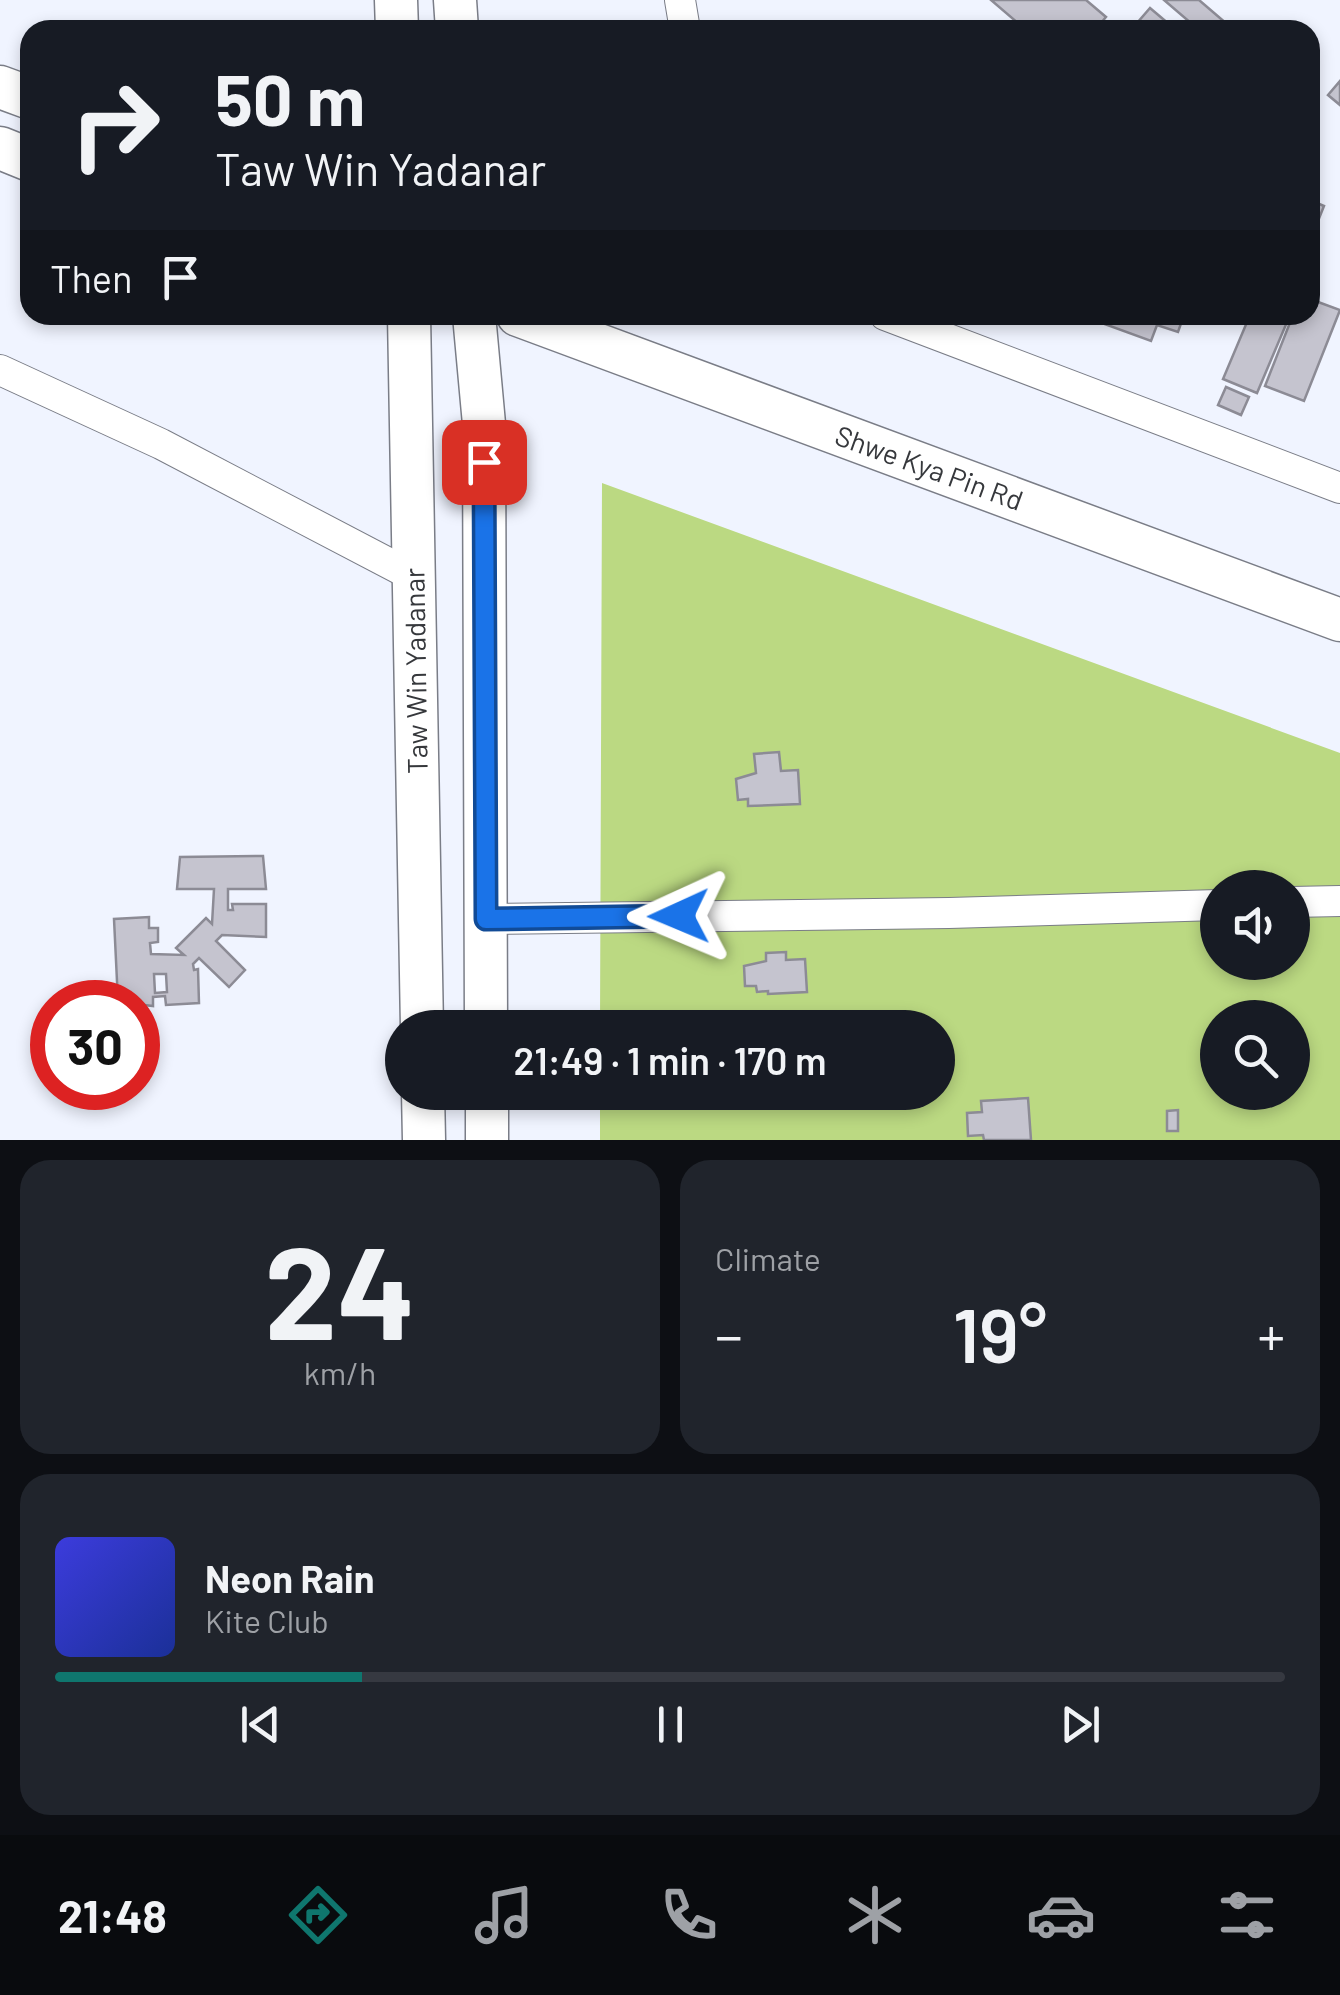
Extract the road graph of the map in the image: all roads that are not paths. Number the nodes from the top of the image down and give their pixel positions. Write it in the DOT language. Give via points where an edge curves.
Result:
graph roads {
  1 [pos="410,325"];
  2 [pos="466,325"];
  3 [pos="542,325"];
  4 [pos="911,325"];
  5 [pos="0,370"];
  6 [pos="1340,488"];
  7 [pos="414,577"];
  8 [pos="1340,620"];
  9 [pos="1340,901"];
  10 [pos="1310,902"];
  11 [pos="1200,906"];
  12 [pos="486,919"];
  13 [pos="422,1010"];
  14 [pos="486,1010"];
  15 [pos="423,1110"];
  16 [pos="487,1110"];
  17 [pos="424,1140"];
  18 [pos="487,1140"];
  1 -- 7 [label="main road, Taw Win Yadanar"];
  2 -- 12 [label="main road" via="484,424"];
  3 -- 8 [label="main road, Shwe Kya Pin Rd"];
  4 -- 6 [label="street"];
  5 -- 7 [label="street" via="160,444"];
  7 -- 13 [label="main road, Taw Win Yadanar"];
  9 -- 10 [label="street"];
  11 -- 12 [label="street"];
  12 -- 14 [label="main road"];
  15 -- 17 [label="main road"];
  16 -- 18 [label="main road"];
}
